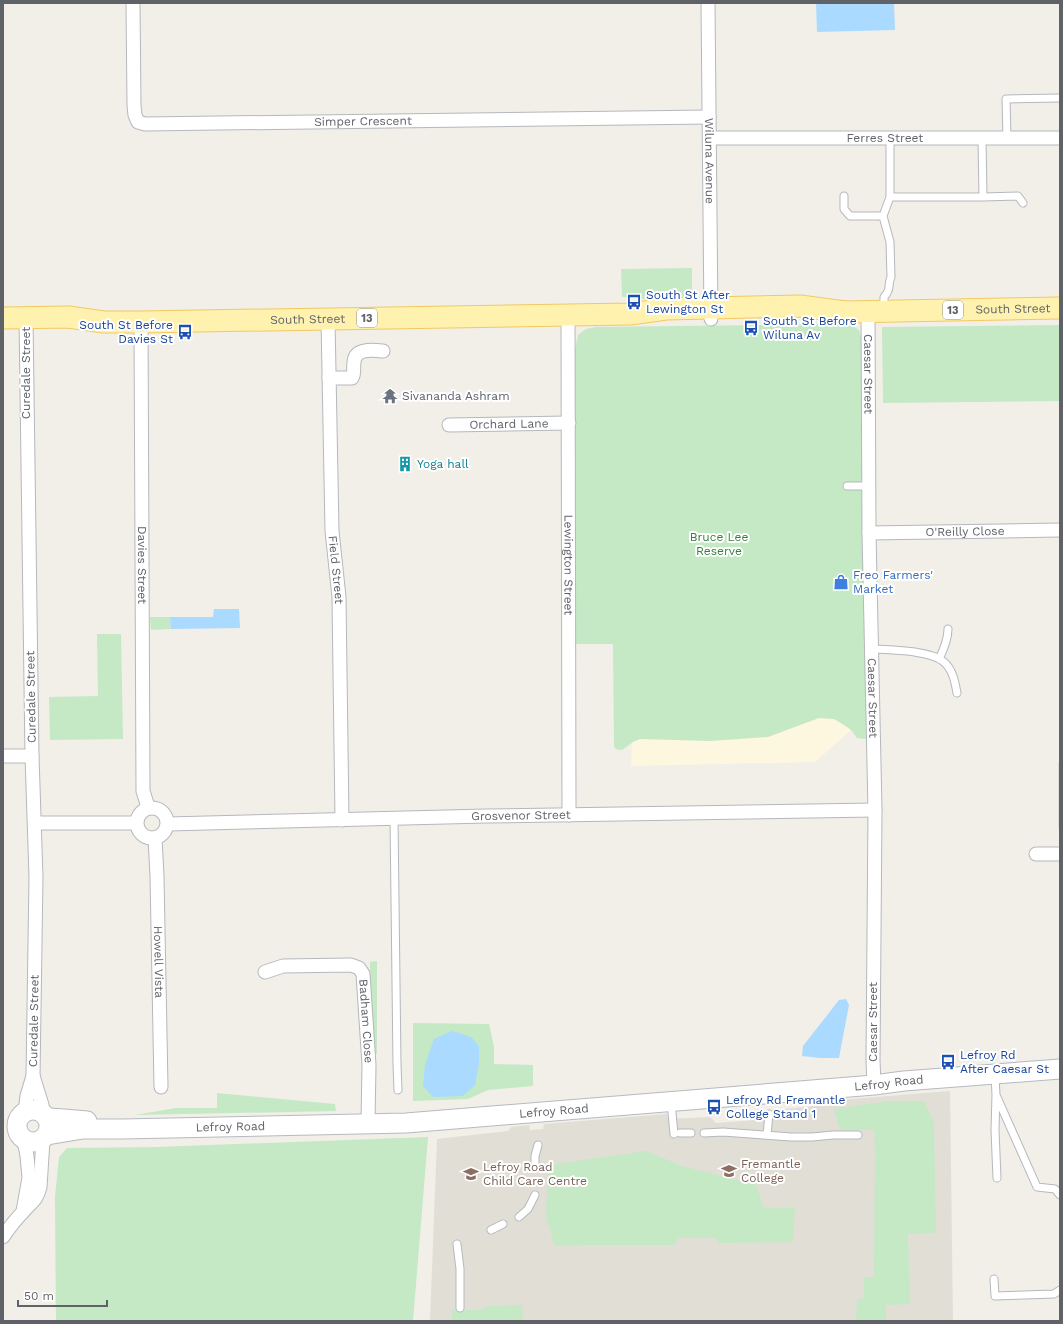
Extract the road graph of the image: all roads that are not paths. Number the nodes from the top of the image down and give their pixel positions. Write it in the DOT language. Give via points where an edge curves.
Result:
graph roads {
  1 [pos="133,3"];
  2 [pos="708,3"];
  3 [pos="1059,98"];
  4 [pos="709,117"];
  5 [pos="710,138"];
  6 [pos="890,138"];
  7 [pos="982,138"];
  8 [pos="1007,138"];
  9 [pos="1060,138"];
  10 [pos="844,196"];
  11 [pos="890,197"];
  12 [pos="983,197"];
  13 [pos="1023,203"];
  14 [pos="883,216"];
  15 [pos="1060,308"];
  16 [pos="876,311"];
  17 [pos="711,313"];
  18 [pos="568,314"];
  19 [pos="3,318"];
  20 [pos="328,319"];
  21 [pos="141,322"];
  22 [pos="26,323"];
  23 [pos="3,330"];
  24 [pos="383,351"];
  25 [pos="329,378"];
  26 [pos="569,423"];
  27 [pos="449,425"];
  28 [pos="847,486"];
  29 [pos="869,486"];
  30 [pos="1060,530"];
  31 [pos="869,533"];
  32 [pos="948,629"];
  33 [pos="871,649"];
  34 [pos="939,659"];
  35 [pos="957,693"];
  36 [pos="3,756"];
  37 [pos="32,756"];
  38 [pos="148,807"];
  39 [pos="875,810"];
  40 [pos="569,815"];
  41 [pos="394,818"];
  42 [pos="342,820"];
  43 [pos="35,823"];
  44 [pos="136,823"];
  45 [pos="168,824"];
  46 [pos="155,838"];
  47 [pos="1036,854"];
  48 [pos="1060,854"];
  49 [pos="264,972"];
  50 [pos="1060,1059"];
  51 [pos="1060,1069"];
  52 [pos="995,1070"];
  53 [pos="33,1076"];
  54 [pos="874,1080"];
  55 [pos="162,1087"];
  56 [pos="398,1090"];
  57 [pos="996,1095"];
  58 [pos="671,1101"];
  59 [pos="769,1114"];
  60 [pos="368,1119"];
  61 [pos="33,1123"];
  62 [pos="3,1133"];
  63 [pos="691,1133"];
  64 [pos="704,1133"];
  65 [pos="858,1134"];
  66 [pos="767,1135"];
  67 [pos="23,1139"];
  68 [pos="538,1144"];
  69 [pos="535,1164"];
  70 [pos="997,1178"];
  71 [pos="535,1195"];
  72 [pos="1060,1195"];
  73 [pos="23,1211"];
  74 [pos="519,1217"];
  75 [pos="503,1224"];
  76 [pos="491,1230"];
  77 [pos="3,1237"];
  78 [pos="457,1244"];
  79 [pos="994,1278"];
  80 [pos="1060,1290"];
  81 [pos="460,1308"];
  1 -- 4 [label="street, Simper Crescent" via="134,105 138,122 145,124"];
  2 -- 4 [label="street, Wiluna Avenue"];
  3 -- 8 [label="lane" via="1006,99"];
  4 -- 5 [label="street, Wiluna Avenue"];
  5 -- 6 [label="street, Ferres Street"];
  5 -- 17 [label="street, Wiluna Avenue"];
  6 -- 7 [label="street, Ferres Street"];
  6 -- 11 [label="lane"];
  7 -- 8 [label="street, Ferres Street"];
  7 -- 12 [label="lane"];
  8 -- 9 [label="street, Ferres Street"];
  10 -- 14 [label="lane" via="844,209 850,216"];
  11 -- 12 [label="lane"];
  11 -- 14 [label="lane"];
  12 -- 13 [label="lane" via="1018,196"];
  14 -- 16 [label="lane" via="890,242 891,276 889,291"];
  15 -- 16 [label="main road, South Street / 13"];
  16 -- 17 [label="main road, South Street / 13" via="845,312 800,306"];
  16 -- 29 [label="street, Caesar Street"];
  17 -- 18 [label="main road, South Street / 13" via="666,309 630,314"];
  18 -- 20 [label="main road, South Street / 13"];
  18 -- 26 [label="street, Lewington Street"];
  19 -- 22 [label="main road, South Street / 13"];
  20 -- 21 [label="main road, South Street / 13"];
  20 -- 25 [label="street, Field Street"];
  21 -- 22 [label="main road, South Street / 13" via="104,322 68,317"];
  21 -- 38 [label="street, Davies Street" via="143,791"];
  22 -- 23 [label="main road, South Street / 13"];
  22 -- 37 [label="street, Curedale Street"];
  24 -- 25 [label="street" via="364,351 357,355 352,378"];
  25 -- 42 [label="street, Field Street" via="332,532 339,597"];
  26 -- 27 [label="street, Orchard Lane"];
  26 -- 40 [label="street, Lewington Street"];
  28 -- 29 [label="lane"];
  29 -- 31 [label="street, Caesar Street"];
  30 -- 31 [label="street, O'Reilly Close"];
  31 -- 33 [label="street, Caesar Street"];
  32 -- 34 [label="lane" via="947,642"];
  33 -- 34 [label="lane" via="920,653"];
  33 -- 39 [label="street, Caesar Street"];
  34 -- 35 [label="lane" via="951,672"];
  36 -- 37 [label="street"];
  37 -- 43 [label="street, Curedale Street"];
  38 -- 44 [label="street" via="139,813"];
  38 -- 45 [label="street" via="158,808 165,814"];
  39 -- 40 [label="street, Grosvenor Street"];
  39 -- 54 [label="street, Caesar Street"];
  40 -- 41 [label="street, Grosvenor Street"];
  41 -- 42 [label="street, Grosvenor Street"];
  41 -- 56 [label="lane"];
  42 -- 45 [label="street, Grosvenor Street"];
  43 -- 44 [label="street"];
  43 -- 53 [label="street, Curedale Street"];
  44 -- 46 [label="street" via="142,835"];
  45 -- 46 [label="street" via="164,833"];
  46 -- 55 [label="street, Howell Vista"];
  47 -- 48 [label="street"];
  49 -- 60 [label="street, Badham Close" via="283,966 351,965 359,968 363,974 369,1065"];
  50 -- 52 [label="street, Lefroy Road"];
  51 -- 52 [label="street, Lefroy Road"];
  52 -- 54 [label="street, Lefroy Road"];
  52 -- 57 [label="lane"];
  53 -- 61 [label="street, Curedale Street" via="27,1096"];
  53 -- 61 [label="street, Curedale Street" via="42,1105"];
  54 -- 58 [label="street, Lefroy Road"];
  54 -- 60 [label="street, Lefroy Road" via="613,1095"];
  57 -- 70 [label="lane"];
  57 -- 72 [label="lane" via="1037,1187 1055,1189"];
  58 -- 60 [label="street, Lefroy Road" via="406,1123"];
  58 -- 63 [label="lane" via="677,1133"];
  59 -- 66 [label="lane"];
  60 -- 61 [label="street, Lefroy Road"];
  61 -- 67 [label="street" via="17,1128"];
  61 -- 73 [label="street" via="40,1187 36,1200"];
  62 -- 67 [label="street"];
  64 -- 66 [label="lane"];
  65 -- 66 [label="lane" via="796,1137"];
  67 -- 73 [label="street" via="29,1178"];
  68 -- 69 [label="lane"];
  71 -- 74 [label="lane" via="531,1204"];
  73 -- 77 [label="street"];
  75 -- 76 [label="lane"];
  78 -- 81 [label="lane"];
  79 -- 80 [label="lane" via="995,1296 1054,1294"];
}
